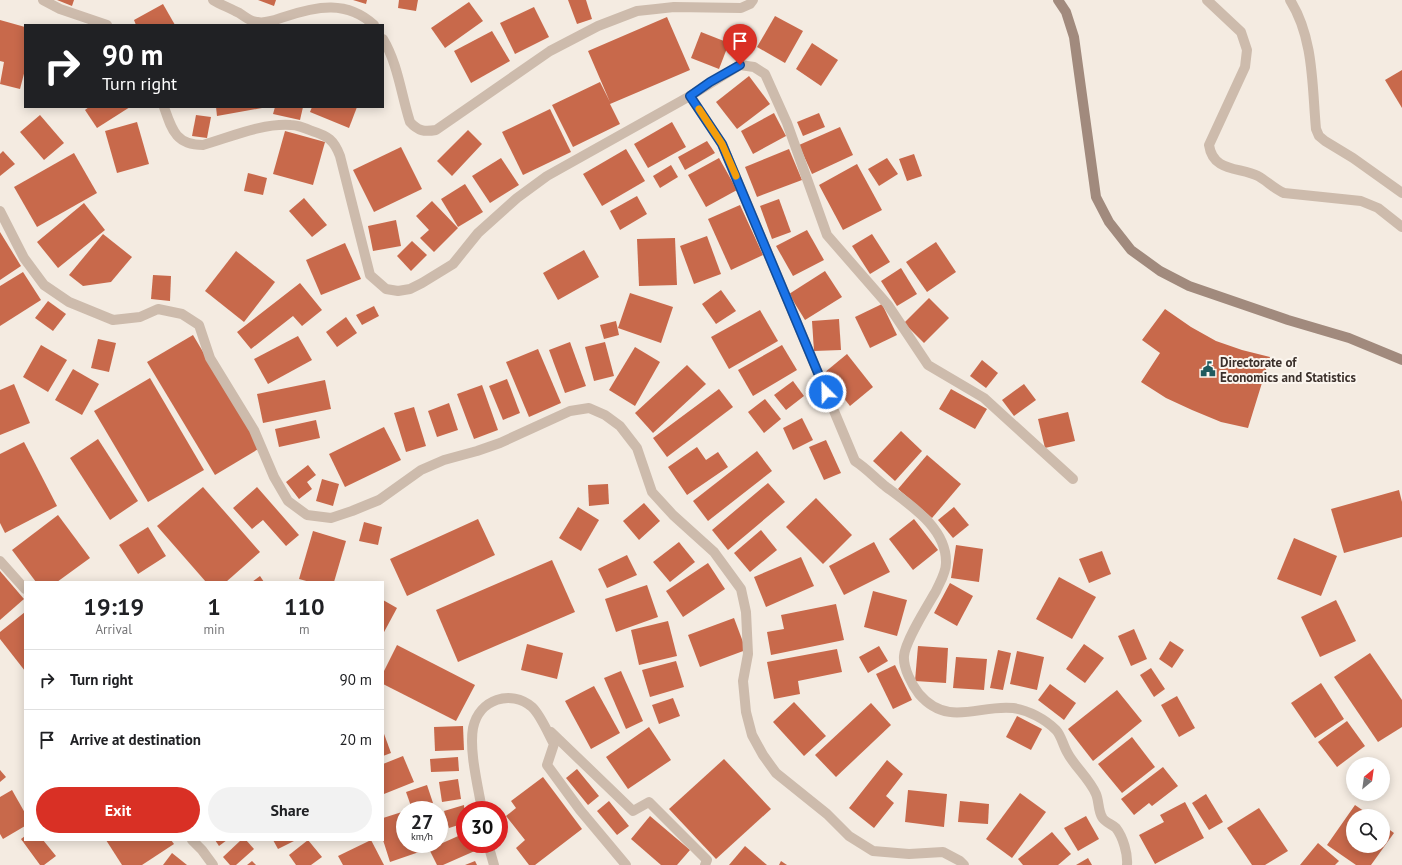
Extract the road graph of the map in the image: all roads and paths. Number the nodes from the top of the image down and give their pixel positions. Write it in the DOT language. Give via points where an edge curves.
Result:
graph roads {
  1 [pos="43,0"];
  2 [pos="213,0"];
  3 [pos="753,0"];
  4 [pos="1058,0"];
  5 [pos="1207,0"];
  6 [pos="1290,0"];
  7 [pos="104,24"];
  8 [pos="373,24"];
  9 [pos="384,40"];
  10 [pos="690,96"];
  11 [pos="164,108"];
  12 [pos="1402,193"];
  13 [pos="0,212"];
  14 [pos="1402,226"];
  15 [pos="1402,360"];
  16 [pos="1073,480"];
  17 [pos="0,561"];
  18 [pos="24,588"];
  19 [pos="542,723"];
  20 [pos="481,801"];
  21 [pos="193,841"];
  22 [pos="491,853"];
  23 [pos="213,865"];
  24 [pos="494,865"];
  25 [pos="626,865"];
  26 [pos="705,865"];
  27 [pos="964,865"];
  28 [pos="1127,865"];
  1 -- 7 [label="street" via="60,9"];
  2 -- 8 [label="street" via="257,22 268,22 320,6 340,5 351,7"];
  3 -- 9 [label="street" via="741,8 674,7 637,11 598,26 550,51 436,130 425,132 416,129 410,122 395,63"];
  4 -- 15 [label="street" via="1066,12 1074,37 1096,197 1109,222 1131,250 1160,271 1188,286 1349,338"];
  5 -- 14 [label="street" via="1241,32 1247,50 1245,66 1209,145 1214,160 1226,167 1257,176 1284,193 1362,201 1378,208"];
  6 -- 12 [label="street" via="1302,23 1310,52 1316,130 1319,136"];
  10 -- 11 [label="street" via="535,184 478,233 453,264 410,289 398,291 386,289 370,275 335,143 322,134 306,129 292,125 277,125 204,145 191,145 183,142 177,135"];
  10 -- 16 [label="street" via="740,65 754,67 765,74 787,123 827,235 888,305 928,365 984,398"];
  10 -- 28 [label="street" via="722,144 855,461 867,468 874,477 921,515 943,542 947,565 908,642 904,656 911,681 929,704 941,710 955,713 1012,708 1034,715 1056,730 1067,753 1096,793 1102,818 1116,828 1128,858"];
  13 -- 27 [label="street" via="24,258 44,285 69,302 113,320 140,317 158,308 182,314 199,325 210,358 254,430 263,455 284,495 306,515 331,518 352,511 379,500 421,470 444,460 500,443 570,411 589,408 605,415 620,426 637,448 652,492 714,552 740,589 746,612 746,712 752,735 776,773 850,836 873,851 909,854 943,852"];
  17 -- 18 [label="street"];
  19 -- 20 [label="street" via="534,708 522,700 513,697 486,704 474,726 472,740"];
  19 -- 25 [label="street" via="554,744 547,765 580,810"];
  19 -- 26 [label="street" via="633,811 649,802 707,860"];
  21 -- 23 [label="street"];
  22 -- 24 [label="street"];
}
